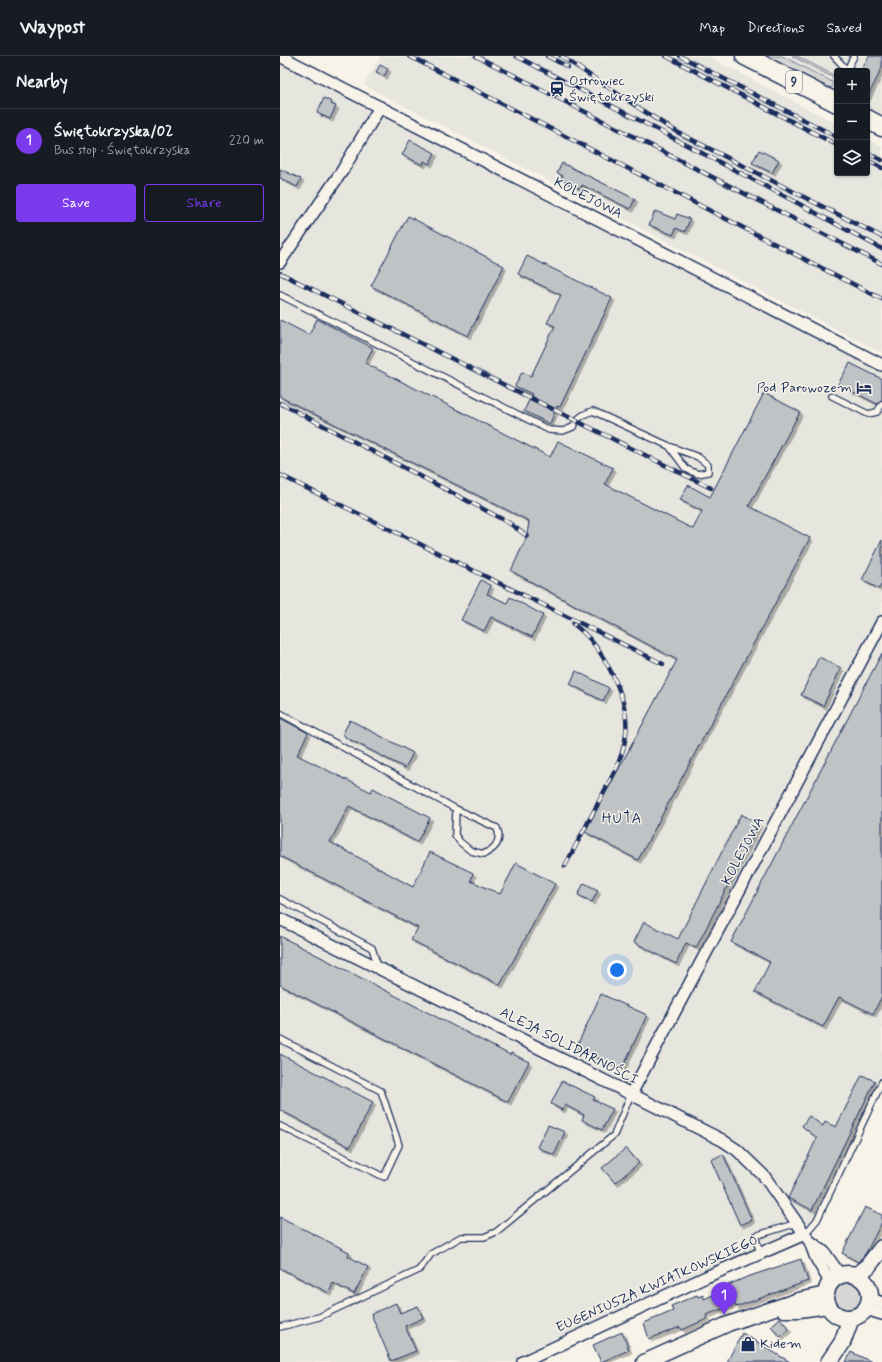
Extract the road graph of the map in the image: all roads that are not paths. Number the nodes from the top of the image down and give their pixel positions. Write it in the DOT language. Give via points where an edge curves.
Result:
graph roads {
  1 [pos="280,56"];
  2 [pos="745,56"];
  3 [pos="834,56"];
  4 [pos="854,56"];
  5 [pos="845,68"];
  6 [pos="848,68"];
  7 [pos="834,100"];
  8 [pos="380,107"];
  9 [pos="280,262"];
  10 [pos="280,295"];
  11 [pos="882,365"];
  12 [pos="832,396"];
  13 [pos="882,404"];
  14 [pos="669,446"];
  15 [pos="882,622"];
  16 [pos="280,713"];
  17 [pos="456,809"];
  18 [pos="280,899"];
  19 [pos="280,919"];
  20 [pos="378,967"];
  21 [pos="280,1039"];
  22 [pos="882,1082"];
  23 [pos="631,1094"];
  24 [pos="280,1126"];
  25 [pos="797,1223"];
  26 [pos="808,1238"];
  27 [pos="882,1248"];
  28 [pos="760,1253"];
  29 [pos="882,1264"];
  30 [pos="831,1289"];
  31 [pos="869,1294"];
  32 [pos="882,1314"];
  33 [pos="846,1317"];
  34 [pos="280,1326"];
  35 [pos="523,1362"];
  36 [pos="644,1362"];
  37 [pos="828,1362"];
  1 -- 8 [label="street, KOLEJOWA"];
  2 -- 7 [label="main road, 9"];
  3 -- 5 [label="lane"];
  4 -- 6 [label="lane"];
  8 -- 9 [label="street" via="342,171"];
  8 -- 11 [label="street, KOLEJOWA"];
  10 -- 14 [label="lane" via="549,430 573,427 583,414 592,411"];
  12 -- 13 [label="lane" via="868,414 877,412"];
  14 -- 14 [label="lane" via="698,457 708,465 708,472 698,474 686,469"];
  15 -- 23 [label="street, KOLEJOWA"];
  16 -- 17 [label="lane"];
  17 -- 17 [label="lane" via="498,828 500,834 494,849 484,854 471,851 460,842 455,835"];
  18 -- 20 [label="lane" via="372,948"];
  19 -- 20 [label="street, ALEJA SOLIDARNOŚCI"];
  20 -- 23 [label="street, ALEJA SOLIDARNOŚCI"];
  21 -- 24 [label="lane" via="381,1091 398,1145 384,1178"];
  22 -- 26 [label="lane"];
  23 -- 25 [label="street, ALEJA SOLIDARNOŚCI" via="737,1150 764,1176"];
  23 -- 34 [label="lane" via="614,1135 496,1232 484,1237 461,1237 431,1254 419,1270 320,1316"];
  25 -- 26 [label="street, ALEJA SOLIDARNOŚCI"];
  25 -- 28 [label="lane" via="755,1236"];
  26 -- 28 [label="street, EUGENIUSZA KWIATKOWSKIEGO"];
  26 -- 30 [label="street, ALEJA SOLIDARNOŚCI" via="824,1252"];
  27 -- 31 [label="main road" via="868,1266"];
  28 -- 35 [label="street, EUGENIUSZA KWIATKOWSKIEGO"];
  29 -- 31 [label="main road"];
  30 -- 31 [label="main road" via="851,1274"];
  30 -- 33 [label="main road" via="834,1313"];
  30 -- 36 [label="street" via="800,1310 769,1311 728,1324"];
  31 -- 32 [label="street"];
  31 -- 33 [label="main road" via="858,1316"];
  33 -- 37 [label="main road"];
}
